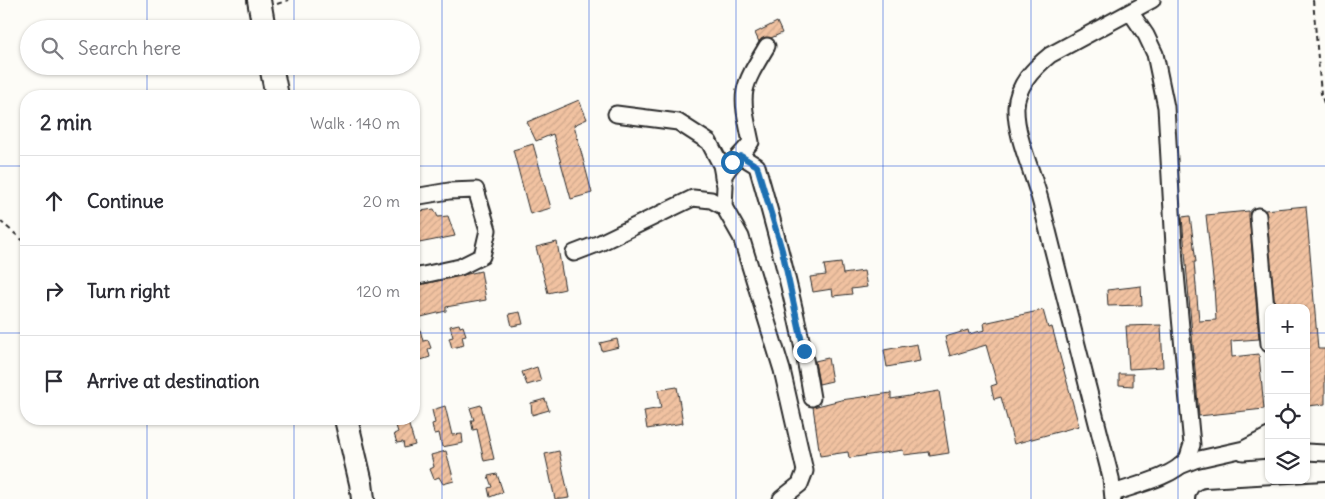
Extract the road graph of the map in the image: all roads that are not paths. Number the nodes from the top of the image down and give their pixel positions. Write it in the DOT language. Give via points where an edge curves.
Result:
graph roads {
  1 [pos="258,0"];
  2 [pos="1152,0"];
  3 [pos="1131,13"];
  4 [pos="262,20"];
  5 [pos="767,46"];
  6 [pos="272,75"];
  7 [pos="275,90"];
  8 [pos="616,114"];
  9 [pos="751,142"];
  10 [pos="741,156"];
  11 [pos="757,166"];
  12 [pos="723,177"];
  13 [pos="420,196"];
  14 [pos="724,207"];
  15 [pos="1258,216"];
  16 [pos="574,253"];
  17 [pos="420,276"];
  18 [pos="1266,304"];
  19 [pos="812,398"];
  20 [pos="347,425"];
  21 [pos="1265,438"];
  22 [pos="1265,450"];
  23 [pos="1310,452"];
  24 [pos="1325,453"];
  25 [pos="1230,454"];
  26 [pos="1178,467"];
  27 [pos="1280,488"];
  28 [pos="1325,492"];
  29 [pos="366,494"];
  30 [pos="1113,496"];
  31 [pos="781,499"];
  32 [pos="1218,499"];
  1 -- 4 [label="highway"];
  2 -- 3 [label="street"];
  3 -- 26 [label="street" via="1156,54 1166,107 1174,263 1192,426 1192,445 1187,459"];
  3 -- 30 [label="street" via="1076,40 1037,66 1025,82 1016,108"];
  5 -- 9 [label="street" via="744,88 742,102"];
  6 -- 7 [label="highway"];
  8 -- 12 [label="street" via="678,122 694,131 709,142 721,165"];
  9 -- 10 [label="street"];
  9 -- 11 [label="street"];
  10 -- 11 [label="street"];
  10 -- 12 [label="street" via="732,162"];
  11 -- 19 [label="street" via="782,250"];
  12 -- 14 [label="street"];
  13 -- 17 [label="street" via="476,190 488,230 482,256 460,267"];
  14 -- 16 [label="street" via="711,200 693,198"];
  14 -- 31 [label="street" via="741,238 782,370 805,472 800,484"];
  15 -- 18 [label="street"];
  20 -- 29 [label="highway"];
  21 -- 25 [label="street"];
  22 -- 25 [label="street"];
  23 -- 24 [label="street"];
  25 -- 26 [label="street" via="1195,460"];
  26 -- 30 [label="street"];
  27 -- 28 [label="main road"];
  27 -- 32 [label="main road"];
}
